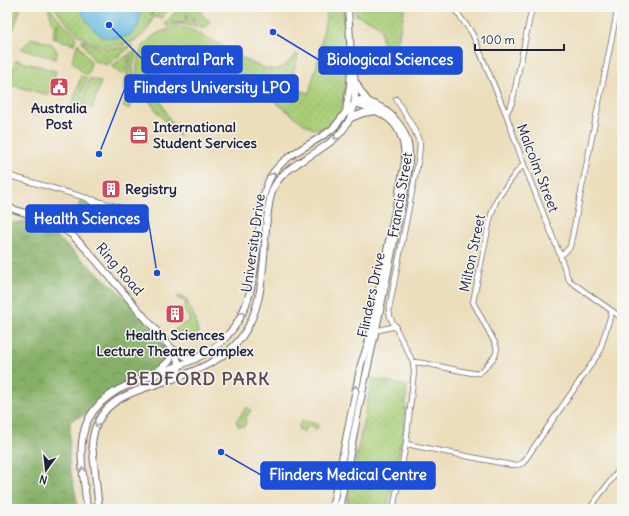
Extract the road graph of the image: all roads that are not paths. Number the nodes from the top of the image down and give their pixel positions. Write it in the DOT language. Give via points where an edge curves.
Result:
graph roads {
  1 [pos="348,7"];
  2 [pos="453,7"];
  3 [pos="532,7"];
  4 [pos="618,7"];
  5 [pos="351,54"];
  6 [pos="355,78"];
  7 [pos="350,85"];
  8 [pos="396,99"];
  9 [pos="369,102"];
  10 [pos="355,103"];
  11 [pos="377,111"];
  12 [pos="346,112"];
  13 [pos="506,114"];
  14 [pos="351,118"];
  15 [pos="318,138"];
  16 [pos="317,151"];
  17 [pos="524,165"];
  18 [pos="7,175"];
  19 [pos="88,199"];
  20 [pos="7,207"];
  21 [pos="560,255"];
  22 [pos="612,311"];
  23 [pos="622,318"];
  24 [pos="396,326"];
  25 [pos="376,331"];
  26 [pos="172,349"];
  27 [pos="224,354"];
  28 [pos="195,359"];
  29 [pos="413,362"];
  30 [pos="180,365"];
  31 [pos="154,375"];
  32 [pos="173,379"];
  33 [pos="406,444"];
  34 [pos="622,466"];
  35 [pos="87,509"];
  36 [pos="99,509"];
  37 [pos="332,509"];
  38 [pos="339,509"];
  39 [pos="393,509"];
  40 [pos="589,509"];
  1 -- 5 [label="street"];
  2 -- 13 [label="street, Malcolm Street" via="472,32"];
  3 -- 13 [label="street" via="512,103"];
  4 -- 21 [label="street" via="570,247"];
  5 -- 6 [label="street"];
  5 -- 7 [label="street"];
  6 -- 9 [label="street, Flinders Drive" via="358,88"];
  6 -- 10 [label="street"];
  7 -- 10 [label="street"];
  7 -- 12 [label="street"];
  8 -- 24 [label="street, Francis Street" via="420,143 389,309 390,317"];
  9 -- 10 [label="street" via="360,100"];
  9 -- 25 [label="street, Flinders Drive" via="393,116 400,124 410,156"];
  10 -- 11 [label="street, Flinders Drive"];
  10 -- 12 [label="street, University Drive"];
  10 -- 14 [label="street, University Drive"];
  11 -- 14 [label="street"];
  37 -- 11 [label="street, Flinders Drive, one-way" via="405,162 404,144 399,129"];
  12 -- 15 [label="street, University Drive" via="334,126"];
  13 -- 17 [label="street, Malcolm Street"];
  14 -- 16 [label="street, University Drive, one-way" via="340,133"];
  15 -- 16 [label="street"];
  28 -- 15 [label="street, University Drive, one-way" via="220,344 233,330 244,310 253,280 264,195 272,175 290,157"];
  16 -- 27 [label="street, University Drive" via="287,171 275,185 268,207 262,275 254,315 241,338"];
  17 -- 21 [label="street, Malcolm Street"];
  17 -- 29 [label="street, Milton Street" via="497,199 491,215 473,302 497,348 494,356 479,373"];
  18 -- 19 [label="street"];
  19 -- 19 [label="street" via="123,209 125,213 122,224 118,226 110,223 101,210"];
  20 -- 26 [label="street, Ring Road" via="56,223 72,235"];
  21 -- 22 [label="street, Malcolm Street" via="570,281"];
  22 -- 23 [label="street, Malcolm Street"];
  22 -- 33 [label="street" via="599,353 523,463 511,465"];
  24 -- 25 [label="street"];
  24 -- 29 [label="street, Francis Street"];
  25 -- 38 [label="street, Flinders Drive"];
  26 -- 28 [label="street"];
  26 -- 30 [label="street, Ring Road"];
  26 -- 31 [label="street" via="170,360"];
  27 -- 30 [label="street" via="192,368"];
  27 -- 32 [label="street, University Drive"];
  28 -- 30 [label="street, University Drive"];
  29 -- 33 [label="street, Francis Street"];
  30 -- 31 [label="street, University Drive"];
  30 -- 32 [label="street"];
  35 -- 31 [label="street, University Drive, one-way" via="82,453 83,436 88,420 98,404 114,392"];
  32 -- 36 [label="street, University Drive, one-way" via="123,396 110,405 98,421 92,444"];
  33 -- 39 [label="street, Francis Street"];
  34 -- 40 [label="street"];
}
